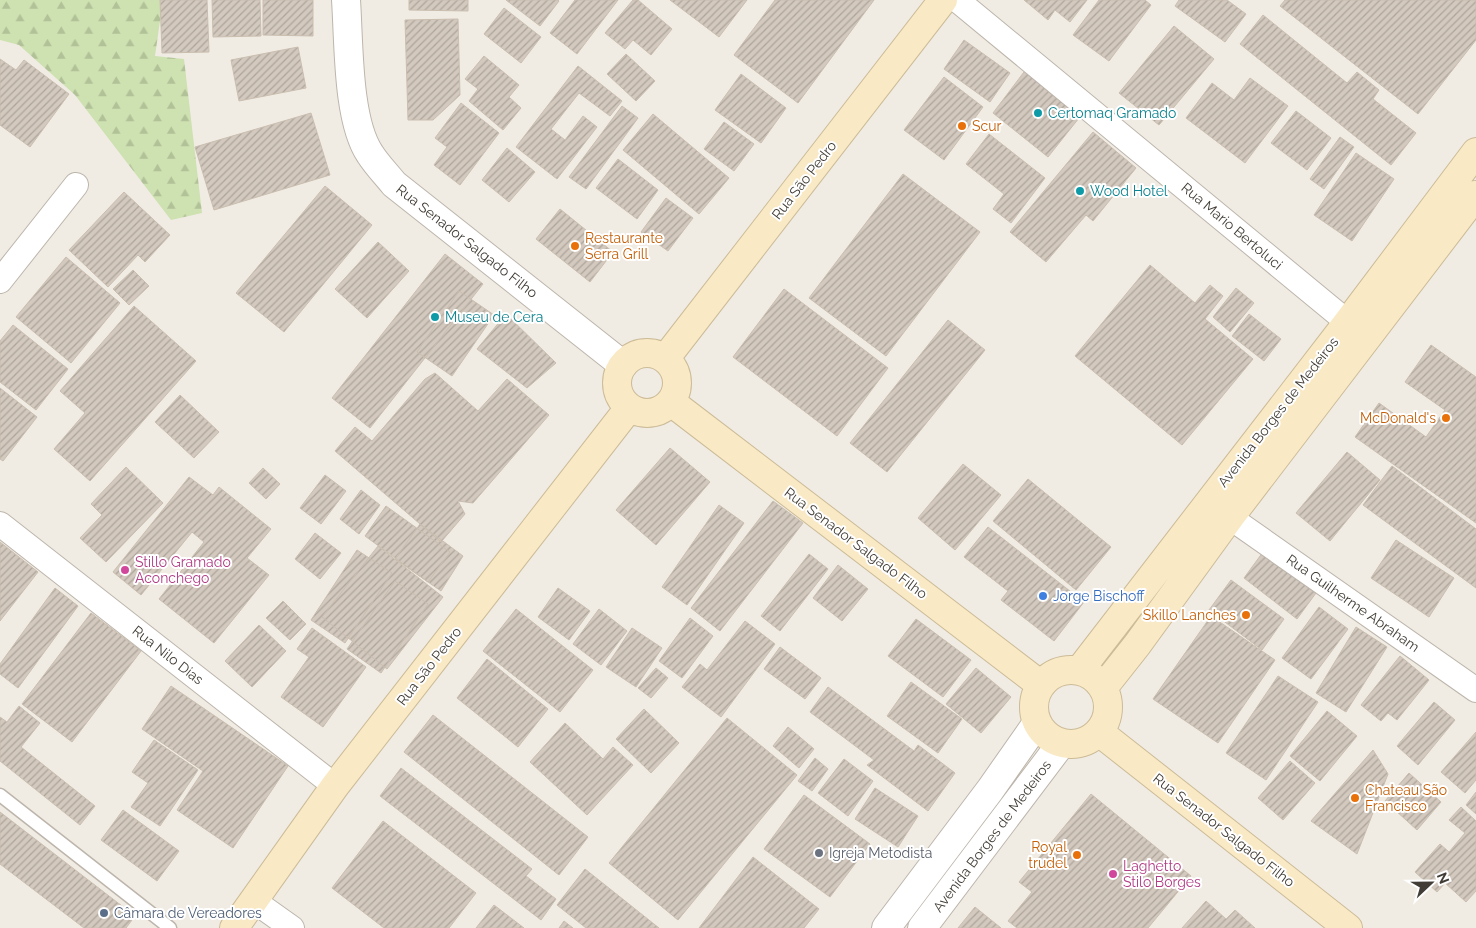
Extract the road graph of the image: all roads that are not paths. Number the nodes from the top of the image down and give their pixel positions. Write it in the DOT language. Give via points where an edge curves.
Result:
graph roads {
  1 [pos="346,0"];
  2 [pos="943,0"];
  3 [pos="957,0"];
  4 [pos="1476,152"];
  5 [pos="76,185"];
  6 [pos="1476,195"];
  7 [pos="0,282"];
  8 [pos="1358,330"];
  9 [pos="665,359"];
  10 [pos="623,365"];
  11 [pos="672,402"];
  12 [pos="629,408"];
  13 [pos="1219,510"];
  14 [pos="0,524"];
  15 [pos="1079,671"];
  16 [pos="1041,685"];
  17 [pos="1103,688"];
  18 [pos="1476,690"];
  19 [pos="1037,723"];
  20 [pos="1099,732"];
  21 [pos="1061,744"];
  22 [pos="336,786"];
  23 [pos="0,795"];
  24 [pos="254,901"];
  25 [pos="170,928"];
  26 [pos="234,928"];
  27 [pos="292,928"];
  28 [pos="886,928"];
  29 [pos="922,928"];
  30 [pos="1348,928"];
  1 -- 10 [label="street, Rua Senador Salgado Filho" via="353,103 369,153 394,184"];
  2 -- 9 [label="main road, Rua São Pedro"];
  3 -- 8 [label="street, Rua Mario Bertoluci"];
  4 -- 8 [label="main road, Avenida Borges de Medeiros"];
  5 -- 7 [label="street"];
  6 -- 8 [label="main road, Avenida Borges de Medeiros"];
  8 -- 13 [label="main road, Avenida Borges de Medeiros"];
  9 -- 10 [label="main road" via="648,353 638,354"];
  9 -- 11 [label="main road" via="676,375 676,393"];
  10 -- 12 [label="main road" via="618,374 618,392"];
  11 -- 12 [label="main road" via="647,414"];
  11 -- 16 [label="main road, Rua Senador Salgado Filho"];
  12 -- 22 [label="main road, Rua São Pedro"];
  13 -- 15 [label="main road, Avenida Borges de Medeiros"];
  13 -- 17 [label="main road, Avenida Borges de Medeiros" via="1137,645"];
  13 -- 18 [label="street, Rua Guilherme Abraham"];
  14 -- 22 [label="street, Rua Nilo Dias"];
  15 -- 16 [label="main road" via="1058,672"];
  15 -- 17 [label="main road"];
  16 -- 19 [label="main road" via="1034,704"];
  17 -- 20 [label="main road" via="1108,711"];
  19 -- 21 [label="main road" via="1043,732"];
  19 -- 28 [label="street, Avenida Borges de Medeiros"];
  20 -- 21 [label="main road" via="1082,743"];
  20 -- 30 [label="main road, Rua Senador Salgado Filho"];
  21 -- 29 [label="street, Avenida Borges de Medeiros"];
  22 -- 24 [label="main road, Rua São Pedro"];
  23 -- 25 [label="lane"];
  24 -- 26 [label="main road, Rua São Pedro"];
  24 -- 27 [label="street"];
}
